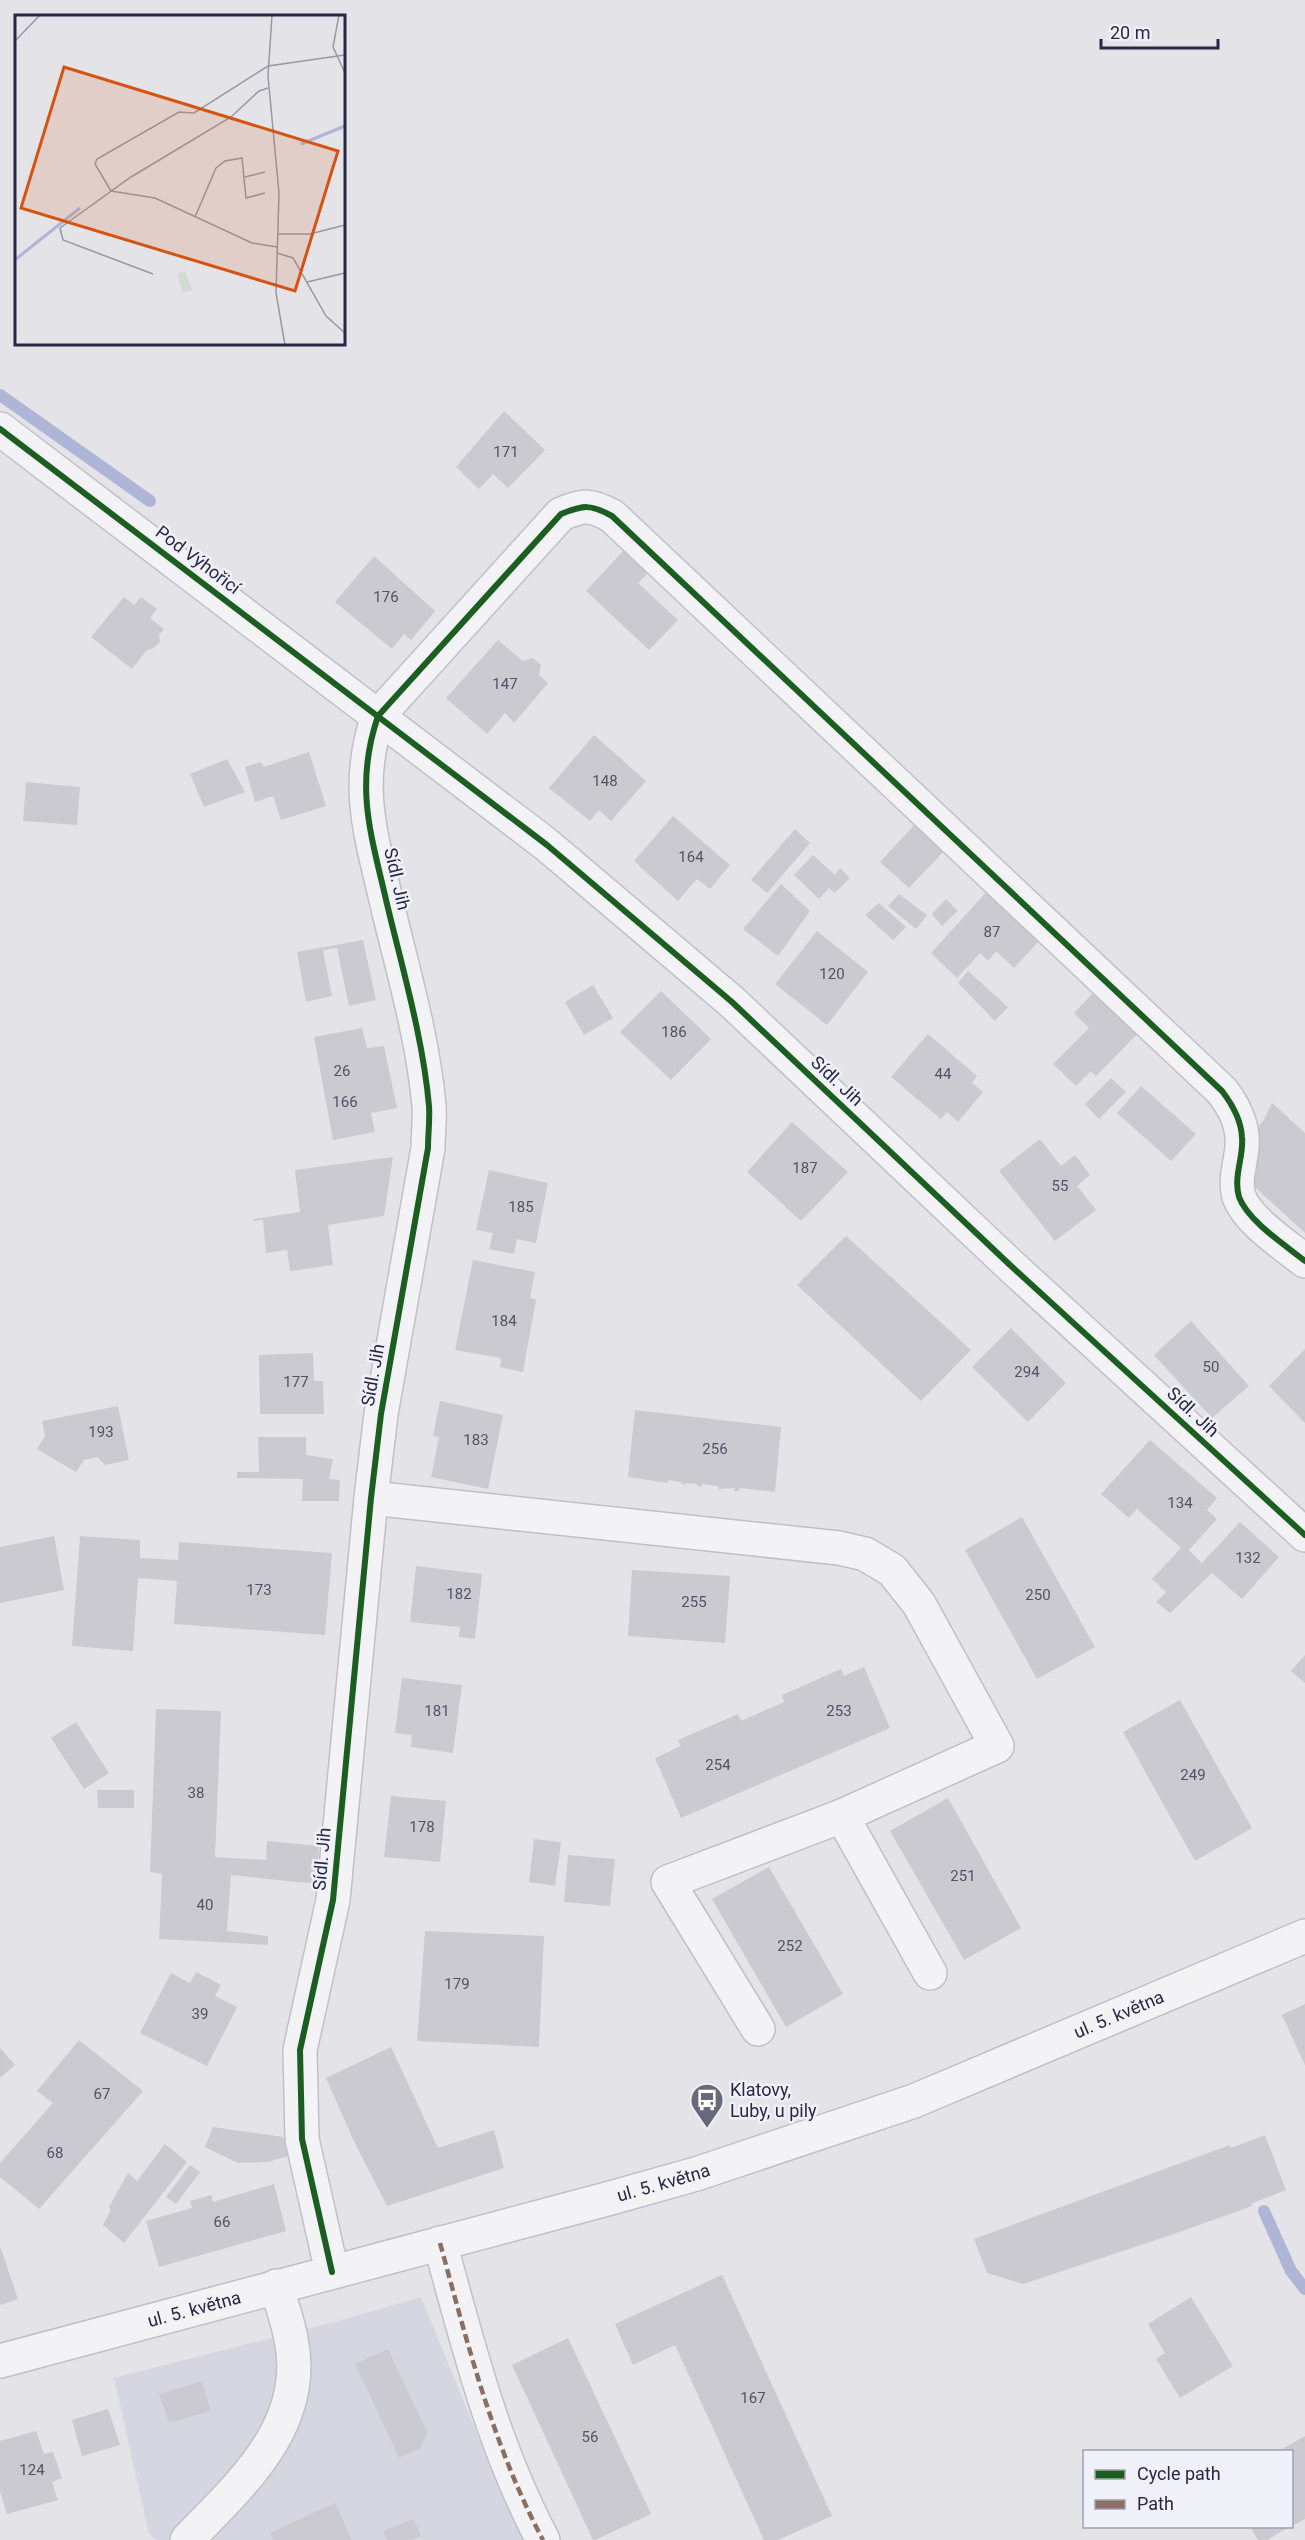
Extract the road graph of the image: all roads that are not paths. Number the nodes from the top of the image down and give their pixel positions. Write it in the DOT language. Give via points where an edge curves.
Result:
graph roads {
  1 [pos="0,429"];
  2 [pos="378,716"];
  3 [pos="1305,1261"];
  4 [pos="371,1498"];
  5 [pos="1305,1535"];
  6 [pos="842,1816"];
  7 [pos="1305,1936"];
  8 [pos="930,1973"];
  9 [pos="758,2029"];
  10 [pos="440,2243"];
  11 [pos="332,2272"];
  12 [pos="276,2286"];
  13 [pos="0,2361"];
  14 [pos="187,2540"];
  15 [pos="543,2540"];
  1 -- 2 [label="street, Pod Výhořicí"];
  2 -- 3 [label="street" via="561,514 582,506 612,516 1222,1090 1238,1120 1242,1138 1236,1182 1239,1197 1253,1218"];
  2 -- 4 [label="street, Sídl. Jih" via="368,744 368,819 422,1054 429,1108 428,1148 381,1414"];
  2 -- 5 [label="street, Sídl. Jih" via="547,846 732,1002 1010,1265"];
  4 -- 6 [label="street" via="839,1548 865,1554 892,1570 919,1604 997,1746"];
  4 -- 11 [label="street, Sídl. Jih" via="333,1900 300,2050 302,2139"];
  6 -- 8 [label="street"];
  6 -- 9 [label="street" via="668,1881"];
  7 -- 10 [label="street, ul. 5. května" via="904,2104 696,2174"];
  10 -- 11 [label="street, ul. 5. května"];
  10 -- 15 [label="street" via="483,2399 507,2466"];
  11 -- 12 [label="street, ul. 5. května"];
  12 -- 13 [label="street, ul. 5. května"];
  12 -- 14 [label="street" via="294,2367 286,2416 265,2454"];
}
